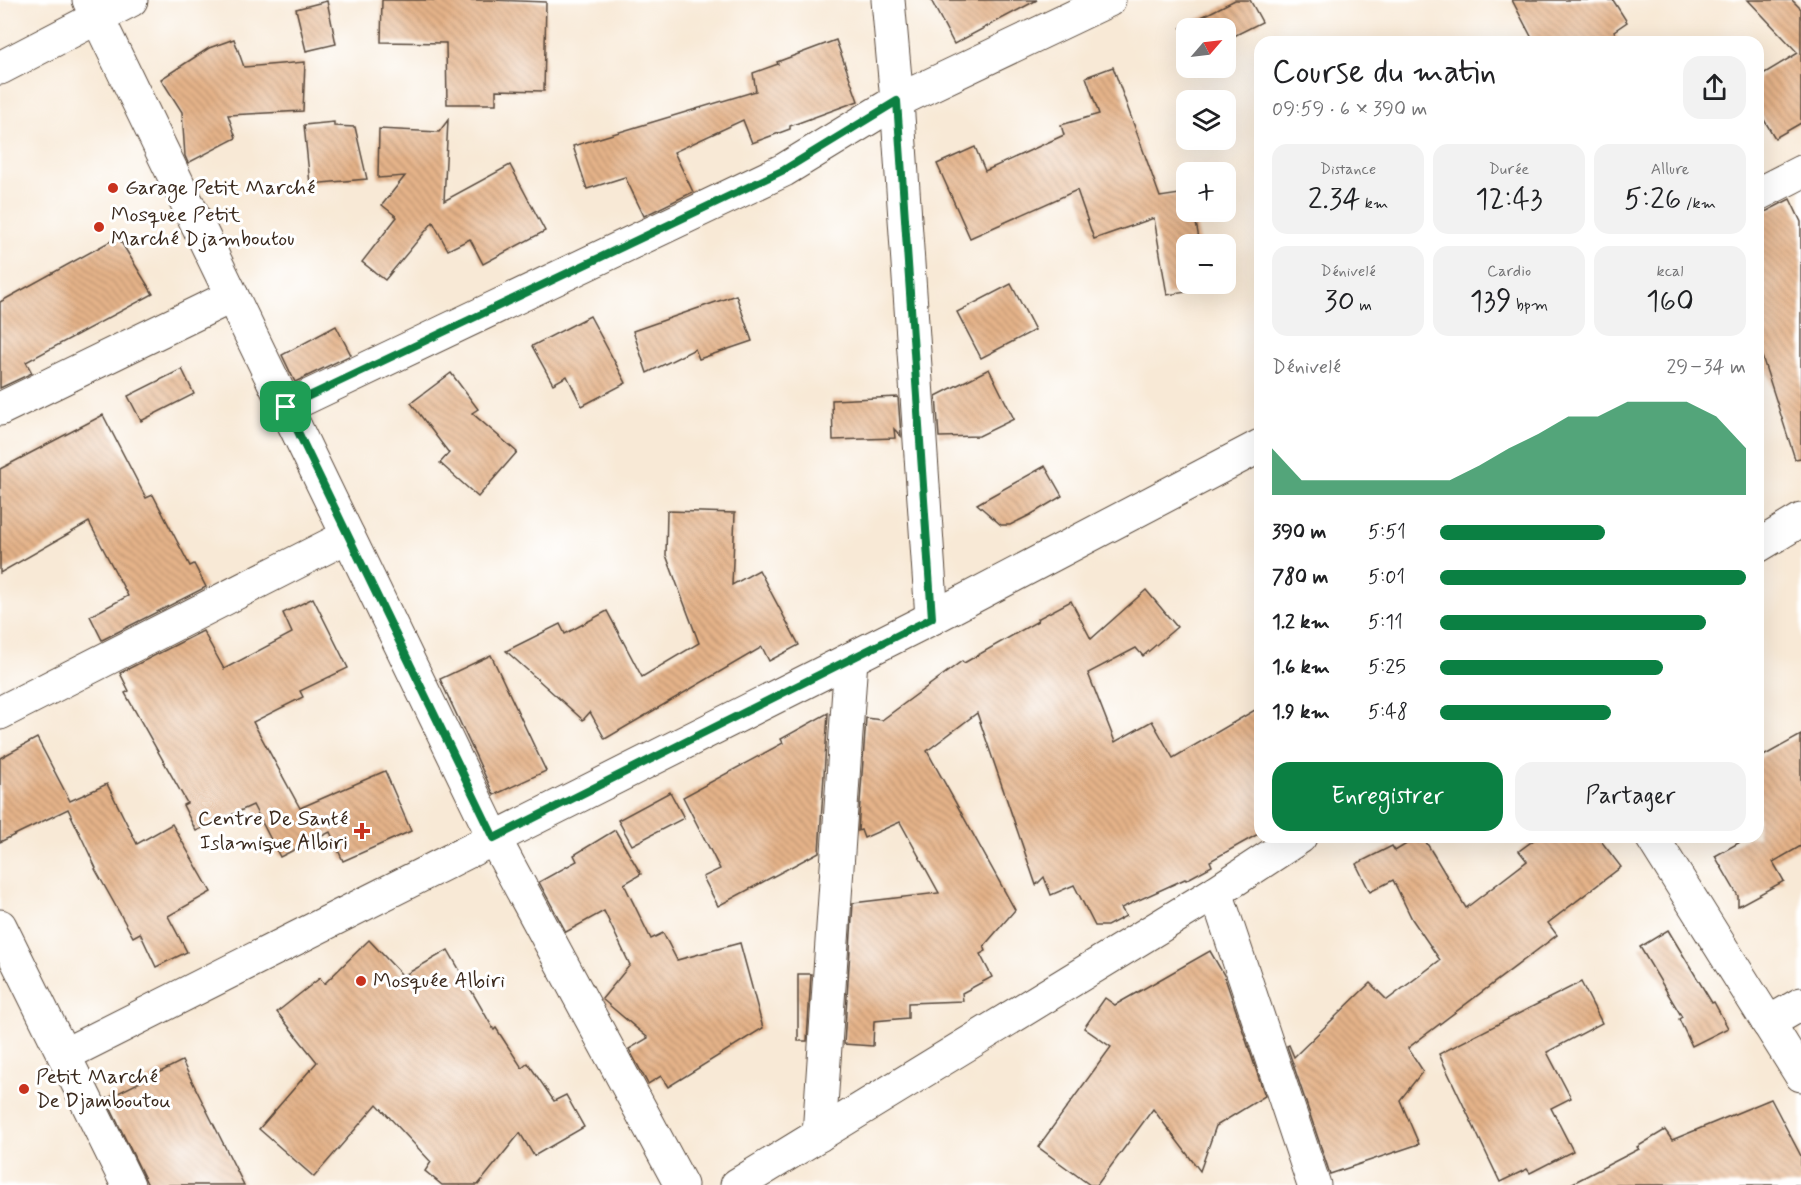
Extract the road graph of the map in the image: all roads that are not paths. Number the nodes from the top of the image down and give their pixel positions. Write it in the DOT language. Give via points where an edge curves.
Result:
graph roads {
  1 [pos="131,0"];
  2 [pos="888,0"];
  3 [pos="1109,0"];
  4 [pos="93,8"];
  5 [pos="0,68"];
  6 [pos="897,101"];
  7 [pos="1801,172"];
  8 [pos="1764,191"];
  9 [pos="232,296"];
  10 [pos="286,407"];
  11 [pos="0,409"];
  12 [pos="1254,449"];
  13 [pos="1801,520"];
  14 [pos="348,536"];
  15 [pos="1764,542"];
  16 [pos="932,618"];
  17 [pos="851,659"];
  18 [pos="0,713"];
  19 [pos="494,838"];
  20 [pos="1291,843"];
  21 [pos="1656,843"];
  22 [pos="1216,892"];
  23 [pos="0,926"];
  24 [pos="1801,1004"];
  25 [pos="1768,1023"];
  26 [pos="64,1055"];
  27 [pos="1801,1075"];
  28 [pos="819,1136"];
  29 [pos="128,1185"];
  30 [pos="681,1185"];
  31 [pos="737,1185"];
  32 [pos="1314,1185"];
  1 -- 4 [label="street"];
  2 -- 6 [label="street"];
  3 -- 6 [label="street"];
  4 -- 5 [label="street"];
  4 -- 9 [label="street"];
  6 -- 10 [label="street" via="784,170"];
  6 -- 16 [label="street"];
  7 -- 8 [label="street"];
  9 -- 10 [label="street"];
  9 -- 11 [label="street"];
  10 -- 14 [label="street"];
  12 -- 16 [label="street"];
  13 -- 15 [label="street"];
  14 -- 18 [label="street"];
  14 -- 19 [label="street"];
  16 -- 17 [label="street"];
  17 -- 19 [label="street"];
  17 -- 28 [label="street"];
  19 -- 26 [label="street"];
  19 -- 30 [label="street"];
  20 -- 22 [label="street"];
  21 -- 25 [label="street"];
  22 -- 28 [label="street"];
  22 -- 32 [label="street"];
  23 -- 26 [label="street"];
  24 -- 25 [label="street"];
  25 -- 27 [label="street"];
  26 -- 29 [label="street"];
  28 -- 31 [label="street"];
}
